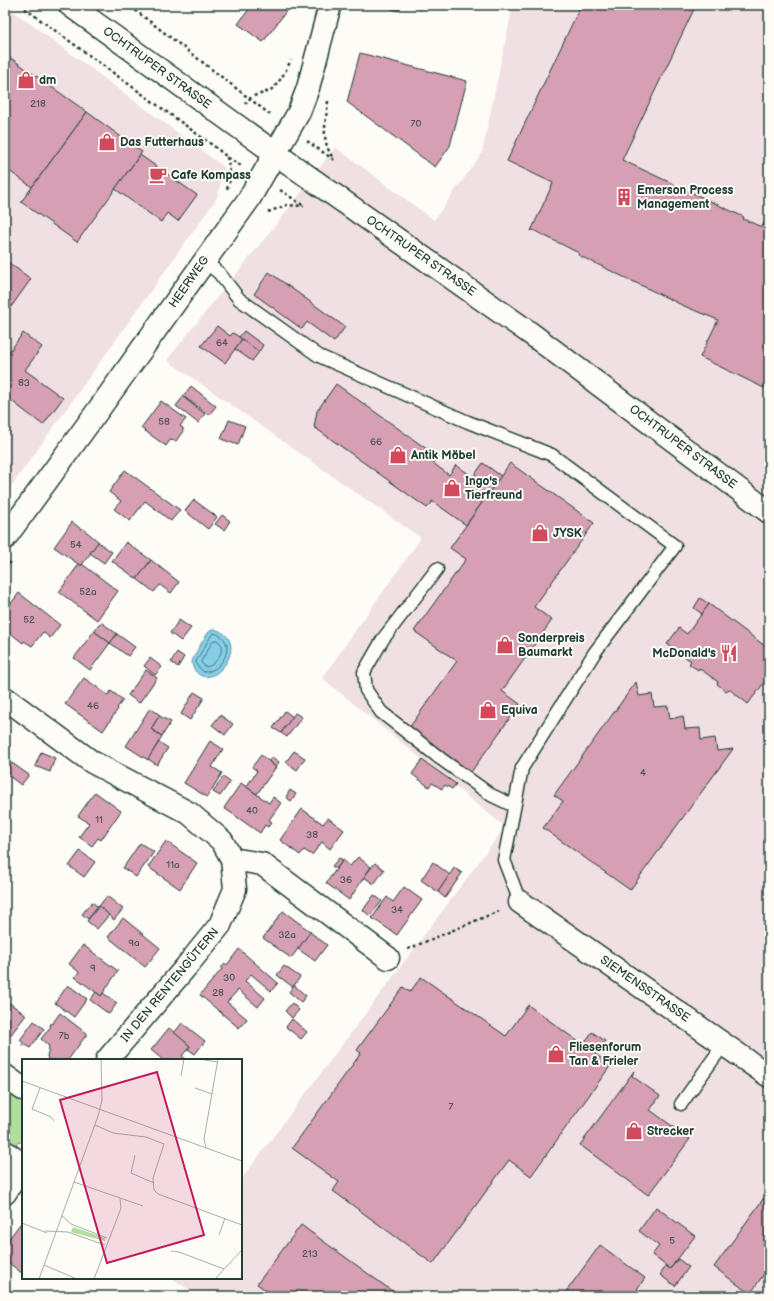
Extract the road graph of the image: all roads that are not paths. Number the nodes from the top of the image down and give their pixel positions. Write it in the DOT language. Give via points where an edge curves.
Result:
graph roads {
  1 [pos="70,5"];
  2 [pos="330,5"];
  3 [pos="276,154"];
  4 [pos="204,261"];
  5 [pos="769,512"];
  6 [pos="5,538"];
  7 [pos="438,569"];
  8 [pos="5,698"];
  9 [pos="514,806"];
  10 [pos="232,859"];
  11 [pos="520,902"];
  12 [pos="388,958"];
  13 [pos="724,1044"];
  14 [pos="108,1059"];
  15 [pos="5,1076"];
  16 [pos="769,1076"];
  17 [pos="22,1088"];
  18 [pos="681,1104"];
  19 [pos="5,1152"];
  20 [pos="22,1164"];
  21 [pos="22,1167"];
  22 [pos="5,1193"];
  1 -- 3 [label="street, OCHTRUPER STRASSE"];
  2 -- 3 [label="street, HEERWEG" via="308,88 299,112"];
  3 -- 4 [label="street, HEERWEG" via="249,199"];
  3 -- 5 [label="street, OCHTRUPER STRASSE" via="530,333"];
  4 -- 6 [label="street, HEERWEG"];
  4 -- 9 [label="lane" via="219,273 239,299 319,356 468,422 552,455 675,546 596,652 522,768"];
  7 -- 9 [label="lane" via="383,639 364,672 366,690 381,712 435,755 491,795"];
  8 -- 10 [label="street, IN DEN RENTENGÜTERN" via="92,762 189,813 222,841"];
  9 -- 11 [label="lane" via="504,860"];
  10 -- 12 [label="street" via="262,864"];
  10 -- 14 [label="street, IN DEN RENTENGÜTERN" via="235,889 220,925"];
  11 -- 13 [label="street, SIEMENSSTRASSE"];
  13 -- 16 [label="street, SIEMENSSTRASSE"];
  13 -- 18 [label="lane"];
  15 -- 17 [label="street"];
  19 -- 20 [label="street"];
  21 -- 22 [label="street"];
}
